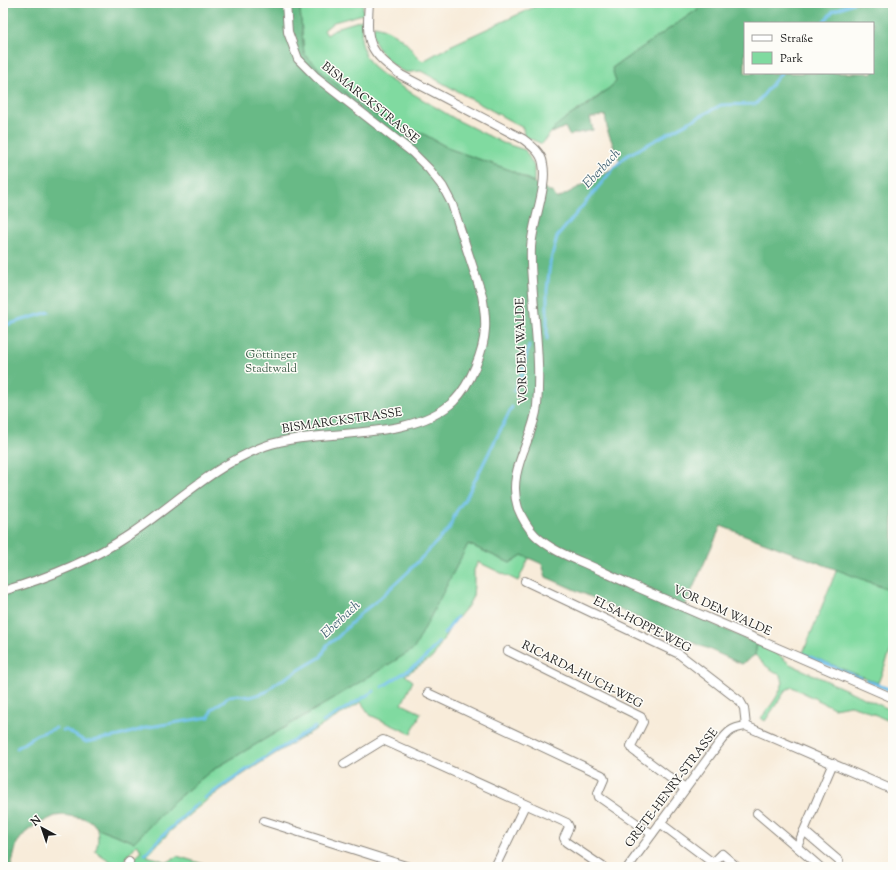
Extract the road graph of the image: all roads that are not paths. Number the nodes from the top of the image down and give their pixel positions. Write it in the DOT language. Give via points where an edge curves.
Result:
graph roads {
  1 [pos="286,3"];
  2 [pos="369,3"];
  3 [pos="525,581"];
  4 [pos="3,591"];
  5 [pos="508,651"];
  6 [pos="428,693"];
  7 [pos="893,698"];
  8 [pos="746,726"];
  9 [pos="833,763"];
  10 [pos="344,764"];
  11 [pos="685,789"];
  12 [pos="893,790"];
  13 [pos="525,805"];
  14 [pos="757,813"];
  15 [pos="264,822"];
  16 [pos="660,823"];
  17 [pos="804,831"];
  18 [pos="652,834"];
  19 [pos="797,847"];
  20 [pos="839,861"];
  21 [pos="409,867"];
  22 [pos="495,867"];
  23 [pos="603,867"];
  24 [pos="628,867"];
  25 [pos="737,867"];
  26 [pos="820,867"];
  1 -- 4 [label="street, BISMARCKSTRASSE" via="288,32 298,59 316,77 412,152 443,187 452,204 485,310 482,349 468,382 454,402 430,417 414,423 366,432 300,438 268,445 246,454 201,482 111,547 73,566"];
  2 -- 7 [label="street, VOR DEM WALDE" via="370,43 384,63 408,79 523,139 534,148 543,162 543,182 531,248 538,391 534,424 514,486 517,504 528,528 540,540 573,558"];
  3 -- 8 [label="street, ELSA-HOPPE-WEG" via="679,654 740,701 744,708"];
  5 -- 11 [label="street, RICARDA-HUCH-WEG" via="642,717 643,722 631,746 633,750"];
  6 -- 18 [label="street" via="602,775 604,779 598,793 599,798"];
  8 -- 9 [label="street"];
  8 -- 11 [label="street, GRETE-HENRY-STRASSE" via="735,727 727,733"];
  9 -- 12 [label="street"];
  9 -- 17 [label="street"];
  10 -- 13 [label="street" via="383,740"];
  11 -- 16 [label="street, GRETE-HENRY-STRASSE"];
  13 -- 22 [label="street"];
  13 -- 23 [label="street" via="567,824 569,827 564,838 566,842"];
  14 -- 19 [label="street"];
  15 -- 21 [label="street"];
  16 -- 18 [label="street, GRETE-HENRY-STRASSE"];
  16 -- 25 [label="street" via="713,863 722,854"];
  17 -- 19 [label="street"];
  17 -- 20 [label="street"];
  18 -- 24 [label="street, GRETE-HENRY-STRASSE"];
  19 -- 26 [label="street"];
}
